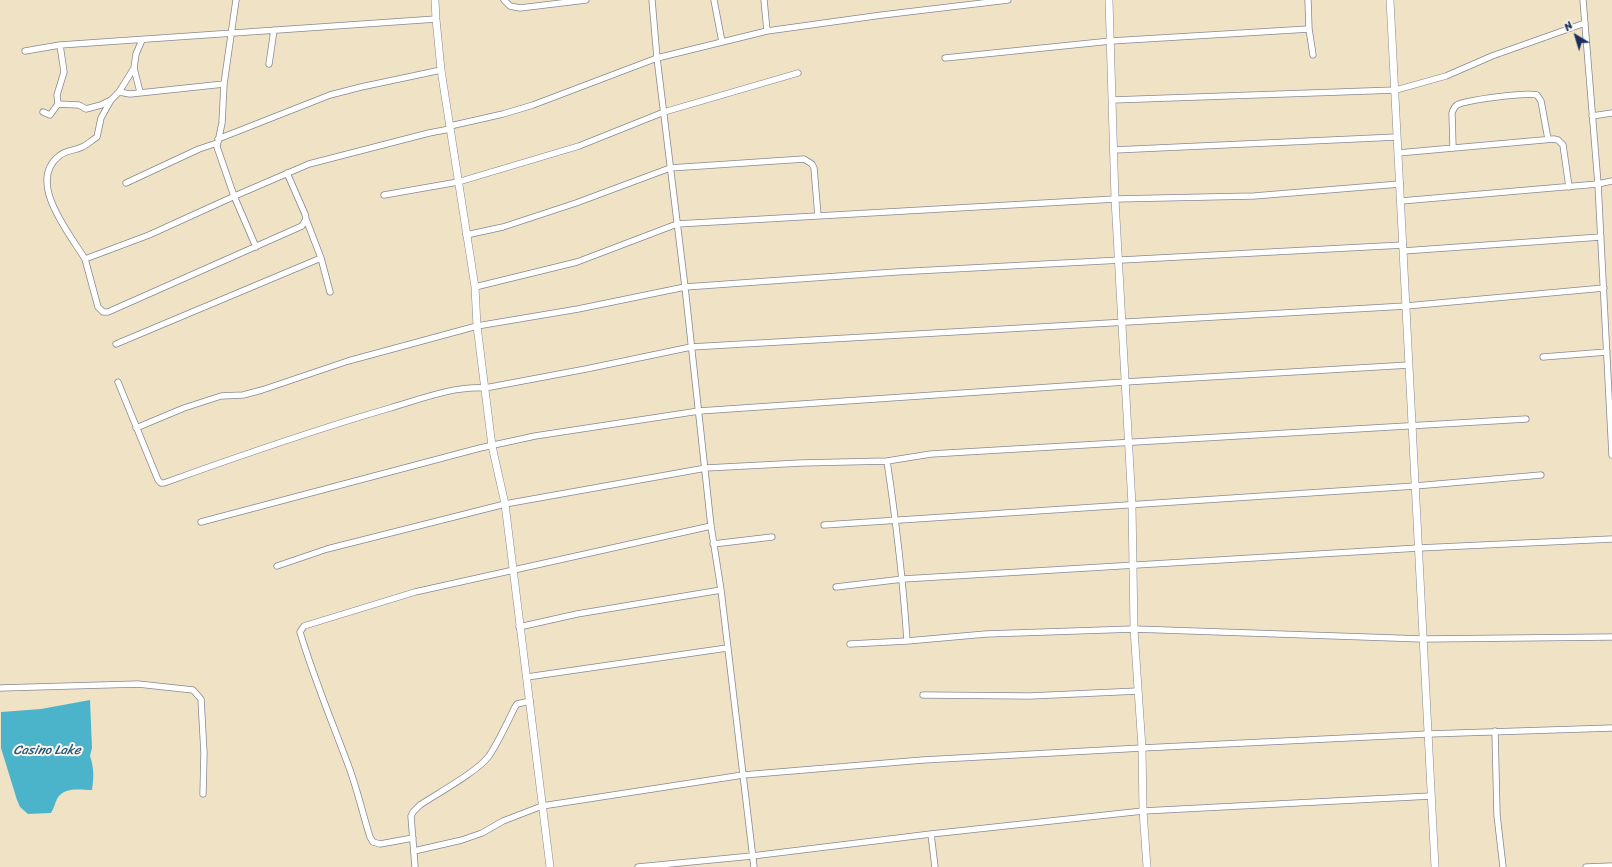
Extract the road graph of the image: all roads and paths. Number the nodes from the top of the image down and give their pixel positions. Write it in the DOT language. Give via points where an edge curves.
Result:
graph roads {
  1 [pos="236,0"];
  2 [pos="435,0"];
  3 [pos="504,0"];
  4 [pos="586,0"];
  5 [pos="652,0"];
  6 [pos="714,0"];
  7 [pos="764,0"];
  8 [pos="1008,0"];
  9 [pos="1109,0"];
  10 [pos="1308,0"];
  11 [pos="1390,0"];
  12 [pos="1582,0"];
  13 [pos="436,19"];
  14 [pos="1585,23"];
  15 [pos="1309,29"];
  16 [pos="274,30"];
  17 [pos="767,31"];
  18 [pos="233,33"];
  19 [pos="142,40"];
  20 [pos="1111,41"];
  21 [pos="722,42"];
  22 [pos="60,45"];
  23 [pos="25,51"];
  24 [pos="1313,55"];
  25 [pos="657,58"];
  26 [pos="945,58"];
  27 [pos="269,64"];
  28 [pos="134,68"];
  29 [pos="441,70"];
  30 [pos="798,73"];
  31 [pos="224,84"];
  32 [pos="1396,90"];
  33 [pos="119,92"];
  34 [pos="140,92"];
  35 [pos="110,100"];
  36 [pos="1112,100"];
  37 [pos="58,104"];
  38 [pos="43,112"];
  39 [pos="664,112"];
  40 [pos="1612,113"];
  41 [pos="1592,116"];
  42 [pos="450,127"];
  43 [pos="1397,138"];
  44 [pos="1548,139"];
  45 [pos="218,141"];
  46 [pos="1453,148"];
  47 [pos="1114,150"];
  48 [pos="1398,153"];
  49 [pos="670,168"];
  50 [pos="287,173"];
  51 [pos="1612,181"];
  52 [pos="458,182"];
  53 [pos="126,183"];
  54 [pos="1400,184"];
  55 [pos="1598,184"];
  56 [pos="1569,187"];
  57 [pos="384,195"];
  58 [pos="234,196"];
  59 [pos="1115,199"];
  60 [pos="1401,202"];
  61 [pos="818,216"];
  62 [pos="306,219"];
  63 [pos="677,224"];
  64 [pos="466,236"];
  65 [pos="1601,237"];
  66 [pos="256,247"];
  67 [pos="1403,248"];
  68 [pos="321,258"];
  69 [pos="85,259"];
  70 [pos="1118,260"];
  71 [pos="475,287"];
  72 [pos="686,287"];
  73 [pos="1604,288"];
  74 [pos="330,292"];
  75 [pos="1406,306"];
  76 [pos="1121,322"];
  77 [pos="478,326"];
  78 [pos="116,344"];
  79 [pos="691,347"];
  80 [pos="1607,352"];
  81 [pos="1543,357"];
  82 [pos="1409,365"];
  83 [pos="118,382"];
  84 [pos="1125,382"];
  85 [pos="485,388"];
  86 [pos="699,411"];
  87 [pos="1526,419"];
  88 [pos="1412,425"];
  89 [pos="136,428"];
  90 [pos="1128,443"];
  91 [pos="492,446"];
  92 [pos="1612,455"];
  93 [pos="887,461"];
  94 [pos="706,468"];
  95 [pos="1541,475"];
  96 [pos="1415,486"];
  97 [pos="505,504"];
  98 [pos="1132,505"];
  99 [pos="896,520"];
  100 [pos="201,522"];
  101 [pos="824,525"];
  102 [pos="711,526"];
  103 [pos="772,537"];
  104 [pos="1612,539"];
  105 [pos="713,544"];
  106 [pos="1419,548"];
  107 [pos="277,566"];
  108 [pos="1133,566"];
  109 [pos="513,570"];
  110 [pos="903,579"];
  111 [pos="836,587"];
  112 [pos="721,590"];
  113 [pos="519,627"];
  114 [pos="1134,629"];
  115 [pos="1612,637"];
  116 [pos="1423,638"];
  117 [pos="907,641"];
  118 [pos="850,644"];
  119 [pos="727,648"];
  120 [pos="527,677"];
  121 [pos="0,688"];
  122 [pos="1138,690"];
  123 [pos="923,694"];
  124 [pos="530,701"];
  125 [pos="1612,728"];
  126 [pos="1495,731"];
  127 [pos="1428,734"];
  128 [pos="1142,748"];
  129 [pos="743,775"];
  130 [pos="203,794"];
  131 [pos="1432,796"];
  132 [pos="542,806"];
  133 [pos="1143,811"];
  134 [pos="931,834"];
  135 [pos="413,838"];
  136 [pos="414,851"];
  137 [pos="752,856"];
  138 [pos="1612,866"];
  139 [pos="415,867"];
  140 [pos="550,867"];
  141 [pos="638,867"];
  142 [pos="754,867"];
  143 [pos="934,867"];
  144 [pos="1147,867"];
  145 [pos="1435,867"];
  146 [pos="1503,867"];
  147 [pos="1586,867"];
  1 -- 18 [label="street"];
  2 -- 13 [label="street"];
  3 -- 4 [label="street" via="510,6 520,8"];
  5 -- 25 [label="street"];
  6 -- 21 [label="street"];
  7 -- 17 [label="street"];
  8 -- 17 [label="street"];
  9 -- 20 [label="street"];
  10 -- 15 [label="street"];
  11 -- 32 [label="street"];
  12 -- 14 [label="street"];
  13 -- 16 [label="street"];
  13 -- 29 [label="street"];
  14 -- 32 [label="street" via="1492,56 1446,76"];
  14 -- 41 [label="street"];
  15 -- 20 [label="street"];
  15 -- 24 [label="street"];
  16 -- 18 [label="street"];
  16 -- 27 [label="street"];
  17 -- 21 [label="street"];
  18 -- 19 [label="street"];
  18 -- 31 [label="street"];
  19 -- 22 [label="street"];
  19 -- 28 [label="street"];
  20 -- 26 [label="street"];
  20 -- 36 [label="street"];
  21 -- 25 [label="street"];
  22 -- 23 [label="street"];
  22 -- 37 [label="street" via="64,72 57,95"];
  25 -- 39 [label="street"];
  25 -- 42 [label="street" via="534,104"];
  28 -- 33 [label="street"];
  28 -- 34 [label="street"];
  29 -- 42 [label="street"];
  29 -- 45 [label="street" via="330,95"];
  30 -- 39 [label="street"];
  31 -- 34 [label="street"];
  31 -- 45 [label="street" via="222,123"];
  32 -- 36 [label="street"];
  32 -- 43 [label="street"];
  33 -- 34 [label="street"];
  33 -- 35 [label="street"];
  35 -- 37 [label="street" via="86,108"];
  35 -- 69 [label="street" via="101,118 97,137 82,147 60,155 50,167 47,178 51,204"];
  36 -- 47 [label="street"];
  37 -- 38 [label="street" via="50,114"];
  39 -- 49 [label="street"];
  39 -- 52 [label="street" via="579,146"];
  40 -- 41 [label="street"];
  41 -- 55 [label="street"];
  42 -- 50 [label="street" via="328,159"];
  42 -- 52 [label="street"];
  43 -- 47 [label="street"];
  43 -- 48 [label="street"];
  44 -- 46 [label="street"];
  44 -- 46 [label="street" via="1541,101 1537,95 1500,97 1468,102 1454,108"];
  44 -- 56 [label="street" via="1558,140 1563,145"];
  45 -- 53 [label="street"];
  45 -- 58 [label="street" via="219,154"];
  46 -- 48 [label="street"];
  47 -- 59 [label="street"];
  48 -- 54 [label="street"];
  49 -- 61 [label="street" via="804,159 814,168"];
  49 -- 63 [label="street"];
  49 -- 64 [label="street" via="576,203 503,227"];
  50 -- 58 [label="street"];
  50 -- 62 [label="street"];
  51 -- 55 [label="street"];
  52 -- 57 [label="street"];
  52 -- 64 [label="street"];
  54 -- 59 [label="street" via="1254,196"];
  54 -- 60 [label="street"];
  55 -- 56 [label="street"];
  55 -- 65 [label="street"];
  56 -- 60 [label="street"];
  58 -- 66 [label="street"];
  58 -- 69 [label="street" via="149,235"];
  59 -- 61 [label="street"];
  59 -- 70 [label="street"];
  60 -- 67 [label="street"];
  61 -- 63 [label="street"];
  62 -- 66 [label="street" via="305,223 295,230"];
  62 -- 68 [label="street"];
  63 -- 71 [label="street" via="577,262"];
  63 -- 72 [label="street"];
  64 -- 71 [label="street"];
  65 -- 67 [label="street"];
  65 -- 73 [label="street"];
  66 -- 69 [label="street" via="108,312 102,312 98,307"];
  67 -- 70 [label="street"];
  67 -- 75 [label="street"];
  68 -- 74 [label="street"];
  68 -- 78 [label="street"];
  70 -- 72 [label="street"];
  70 -- 76 [label="street"];
  71 -- 77 [label="street"];
  72 -- 77 [label="street" via="578,310"];
  72 -- 79 [label="street"];
  73 -- 75 [label="street"];
  73 -- 80 [label="street"];
  75 -- 76 [label="street"];
  75 -- 82 [label="street"];
  76 -- 79 [label="street"];
  76 -- 84 [label="street"];
  77 -- 85 [label="street"];
  77 -- 89 [label="street" via="355,359 262,390 242,395 221,396"];
  79 -- 85 [label="street"];
  79 -- 86 [label="street"];
  80 -- 81 [label="street"];
  80 -- 92 [label="street"];
  82 -- 84 [label="street"];
  82 -- 88 [label="street"];
  83 -- 89 [label="street"];
  84 -- 86 [label="street"];
  84 -- 90 [label="street"];
  85 -- 89 [label="street" via="470,387 450,391 360,417 164,483 158,480"];
  85 -- 91 [label="street"];
  86 -- 91 [label="street" via="535,436"];
  86 -- 94 [label="street"];
  87 -- 88 [label="street"];
  88 -- 90 [label="street"];
  88 -- 96 [label="street"];
  90 -- 93 [label="street" via="931,454"];
  90 -- 98 [label="street"];
  91 -- 97 [label="street"];
  91 -- 100 [label="street"];
  93 -- 94 [label="street"];
  93 -- 99 [label="street"];
  94 -- 97 [label="street"];
  94 -- 102 [label="street"];
  95 -- 96 [label="street"];
  96 -- 98 [label="street"];
  96 -- 106 [label="street"];
  97 -- 107 [label="street" via="327,549"];
  97 -- 109 [label="street"];
  98 -- 99 [label="street"];
  98 -- 108 [label="street"];
  99 -- 101 [label="street"];
  99 -- 110 [label="street"];
  102 -- 105 [label="street"];
  102 -- 109 [label="street"];
  103 -- 105 [label="street"];
  104 -- 106 [label="street"];
  105 -- 112 [label="street"];
  106 -- 108 [label="street"];
  106 -- 116 [label="street"];
  108 -- 110 [label="street"];
  108 -- 114 [label="street"];
  109 -- 113 [label="street"];
  109 -- 135 [label="street" via="415,592 304,626 300,632 350,771 370,837 373,842 380,844"];
  110 -- 111 [label="street"];
  110 -- 117 [label="street"];
  112 -- 113 [label="street" via="577,614"];
  112 -- 119 [label="street"];
  113 -- 120 [label="street"];
  114 -- 116 [label="street"];
  114 -- 117 [label="street" via="986,634"];
  114 -- 122 [label="street"];
  115 -- 116 [label="street"];
  116 -- 127 [label="street"];
  117 -- 118 [label="street"];
  119 -- 120 [label="street"];
  119 -- 129 [label="street"];
  120 -- 124 [label="street"];
  121 -- 130 [label="street" via="138,684 193,690 201,699"];
  122 -- 123 [label="street" via="1030,696"];
  122 -- 128 [label="street"];
  124 -- 132 [label="street"];
  124 -- 135 [label="street" via="517,704 500,738 479,766 413,812"];
  125 -- 126 [label="street"];
  126 -- 127 [label="street"];
  126 -- 146 [label="street" via="1497,815"];
  127 -- 128 [label="street"];
  127 -- 131 [label="street"];
  128 -- 129 [label="street" via="923,760"];
  128 -- 133 [label="street"];
  129 -- 132 [label="street"];
  129 -- 137 [label="street"];
  131 -- 133 [label="street"];
  131 -- 145 [label="street"];
  132 -- 136 [label="street" via="503,821 482,833"];
  132 -- 140 [label="street"];
  133 -- 134 [label="street"];
  133 -- 144 [label="street"];
  134 -- 137 [label="street"];
  134 -- 143 [label="street"];
  135 -- 136 [label="street"];
  136 -- 139 [label="street"];
  137 -- 141 [label="street"];
  137 -- 142 [label="street"];
  138 -- 147 [label="street"];
}
